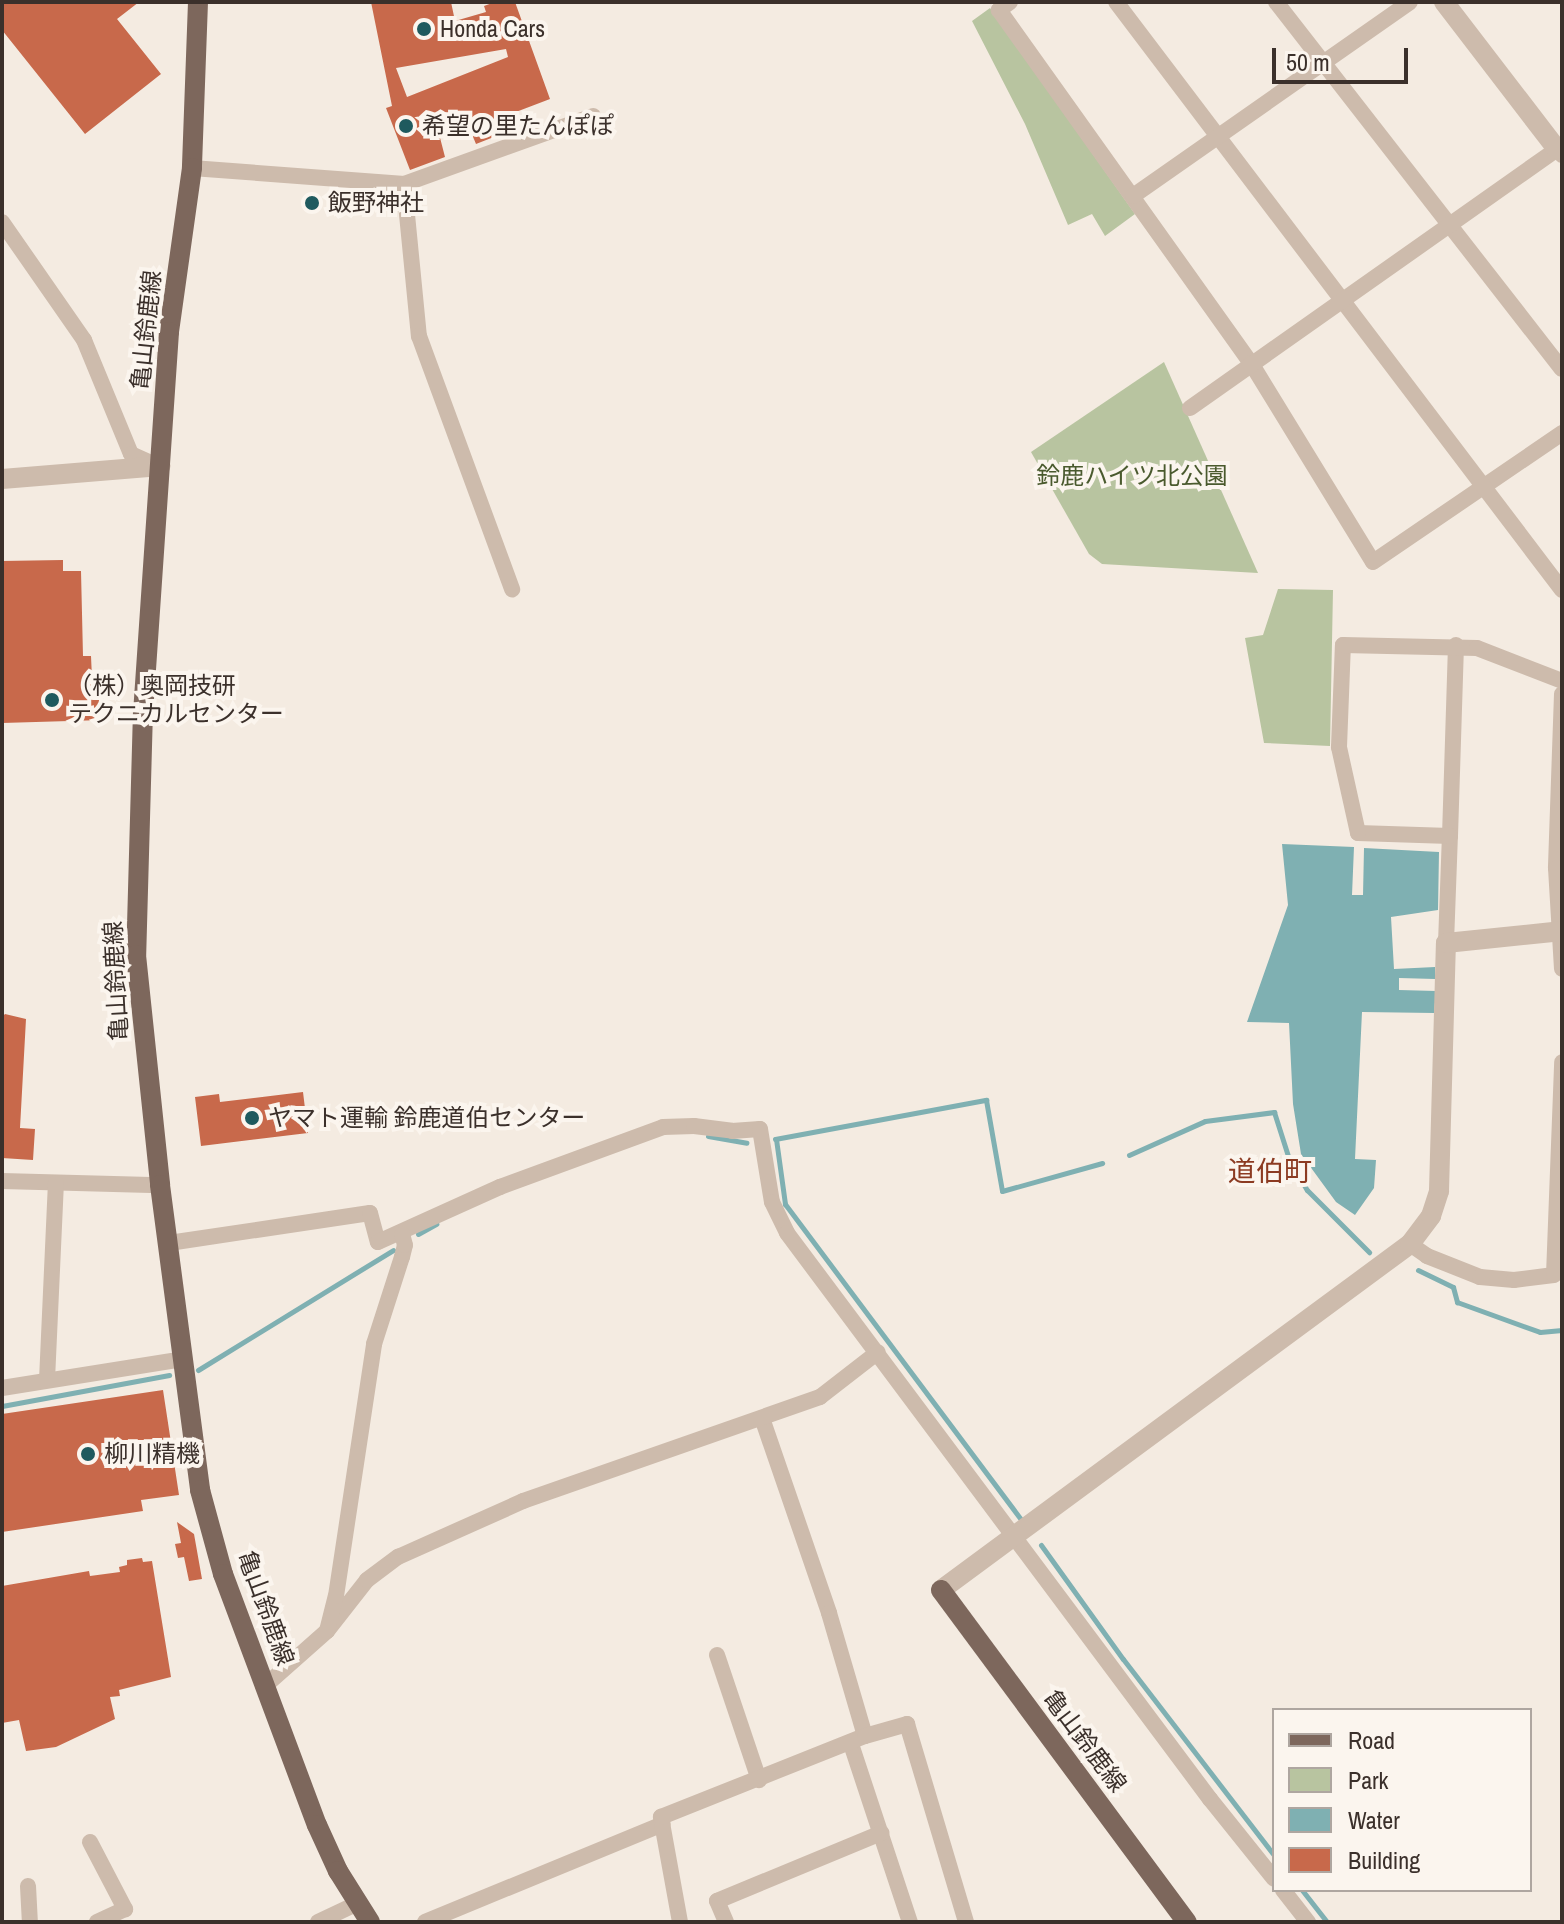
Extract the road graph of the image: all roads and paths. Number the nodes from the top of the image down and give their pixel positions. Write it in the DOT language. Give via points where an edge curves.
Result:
graph roads {
  1 [pos="198,2"];
  2 [pos="1010,2"];
  3 [pos="1116,2"];
  4 [pos="1276,2"];
  5 [pos="1410,2"];
  6 [pos="1444,2"];
  7 [pos="1323,62"];
  8 [pos="593,116"];
  9 [pos="1218,135"];
  10 [pos="1560,152"];
  11 [pos="192,168"];
  12 [pos="404,184"];
  13 [pos="1133,196"];
  14 [pos="2,222"];
  15 [pos="1448,225"];
  16 [pos="1343,300"];
  17 [pos="1251,363"];
  18 [pos="1562,369"];
  19 [pos="1190,408"];
  20 [pos="1562,433"];
  21 [pos="160,466"];
  22 [pos="2,479"];
  23 [pos="1483,486"];
  24 [pos="512,589"];
  25 [pos="1562,590"];
  26 [pos="1456,645"];
  27 [pos="1562,681"];
  28 [pos="1562,694"];
  29 [pos="1450,836"];
  30 [pos="1560,931"];
  31 [pos="1446,943"];
  32 [pos="1562,969"];
  33 [pos="1562,1062"];
  34 [pos="2,1181"];
  35 [pos="56,1183"];
  36 [pos="160,1185"];
  37 [pos="402,1234"];
  38 [pos="169,1243"];
  39 [pos="1410,1244"];
  40 [pos="1558,1273"];
  41 [pos="878,1352"];
  42 [pos="183,1359"];
  43 [pos="47,1380"];
  44 [pos="2,1388"];
  45 [pos="762,1418"];
  46 [pos="1015,1536"];
  47 [pos="941,1590"];
  48 [pos="327,1631"];
  49 [pos="717,1655"];
  50 [pos="266,1685"];
  51 [pos="858,1740"];
  52 [pos="759,1780"];
  53 [pos="663,1824"];
  54 [pos="881,1833"];
  55 [pos="90,1842"];
  56 [pos="1272,1876"];
  57 [pos="28,1886"];
  58 [pos="1285,1892"];
  59 [pos="358,1903"];
  60 [pos="30,1922"];
  61 [pos="97,1922"];
  62 [pos="318,1922"];
  63 [pos="370,1922"];
  64 [pos="425,1922"];
  65 [pos="680,1922"];
  66 [pos="726,1922"];
  67 [pos="909,1922"];
  68 [pos="966,1922"];
  69 [pos="1187,1922"];
  70 [pos="1308,1922"];
  1 -- 11 [label="main road, 亀山鈴鹿線"];
  2 -- 13 [label="street" via="999,10"];
  3 -- 9 [label="street"];
  4 -- 7 [label="street"];
  5 -- 7 [label="street"];
  6 -- 10 [label="street"];
  7 -- 9 [label="street"];
  7 -- 15 [label="street"];
  8 -- 12 [label="street"];
  9 -- 13 [label="street"];
  9 -- 16 [label="street"];
  10 -- 15 [label="street"];
  11 -- 12 [label="street"];
  11 -- 21 [label="main road, 亀山鈴鹿線" via="169,332"];
  12 -- 24 [label="street" via="419,336"];
  13 -- 17 [label="street"];
  14 -- 21 [label="street" via="84,340 131,454"];
  15 -- 16 [label="street"];
  15 -- 18 [label="street"];
  16 -- 17 [label="street"];
  16 -- 23 [label="street"];
  17 -- 19 [label="street"];
  17 -- 23 [label="street" via="1373,562"];
  20 -- 23 [label="street"];
  21 -- 22 [label="street"];
  21 -- 36 [label="main road, 亀山鈴鹿線" via="143,711 136,955"];
  23 -- 25 [label="street"];
  26 -- 27 [label="street"];
  26 -- 29 [label="street"];
  26 -- 29 [label="street" via="1343,645 1339,703 1339,747 1358,833"];
  28 -- 30 [label="street" via="1556,868"];
  29 -- 31 [label="street"];
  30 -- 31 [label="street"];
  30 -- 32 [label="street"];
  31 -- 39 [label="street" via="1439,1191 1431,1216"];
  33 -- 40 [label="street"];
  34 -- 35 [label="street"];
  35 -- 36 [label="street"];
  35 -- 43 [label="street"];
  36 -- 38 [label="main road, 亀山鈴鹿線"];
  37 -- 38 [label="street" via="378,1242 370,1213"];
  37 -- 41 [label="street" via="500,1187 663,1127 760,1129 777,1217"];
  37 -- 48 [label="street" via="402,1257 374,1344"];
  38 -- 42 [label="main road, 亀山鈴鹿線"];
  39 -- 40 [label="street" via="1480,1277 1514,1280"];
  39 -- 46 [label="street"];
  41 -- 45 [label="street" via="820,1397"];
  41 -- 46 [label="street"];
  42 -- 43 [label="street"];
  42 -- 50 [label="main road, 亀山鈴鹿線" via="200,1490 223,1574"];
  43 -- 44 [label="street"];
  45 -- 48 [label="street" via="523,1501 398,1557 367,1580"];
  45 -- 51 [label="street" via="829,1613"];
  46 -- 47 [label="street"];
  46 -- 56 [label="street"];
  47 -- 69 [label="main road, 亀山鈴鹿線"];
  48 -- 50 [label="street"];
  49 -- 52 [label="street"];
  50 -- 59 [label="main road, 亀山鈴鹿線" via="317,1825"];
  51 -- 52 [label="street"];
  51 -- 54 [label="street"];
  51 -- 68 [label="street" via="907,1724"];
  52 -- 53 [label="street" via="661,1817"];
  53 -- 64 [label="street"];
  53 -- 65 [label="street"];
  54 -- 66 [label="street" via="717,1901"];
  54 -- 67 [label="street"];
  55 -- 61 [label="street" via="125,1909"];
  57 -- 60 [label="street"];
  58 -- 70 [label="street"];
  59 -- 62 [label="street"];
  59 -- 63 [label="main road, 亀山鈴鹿線"];
}
